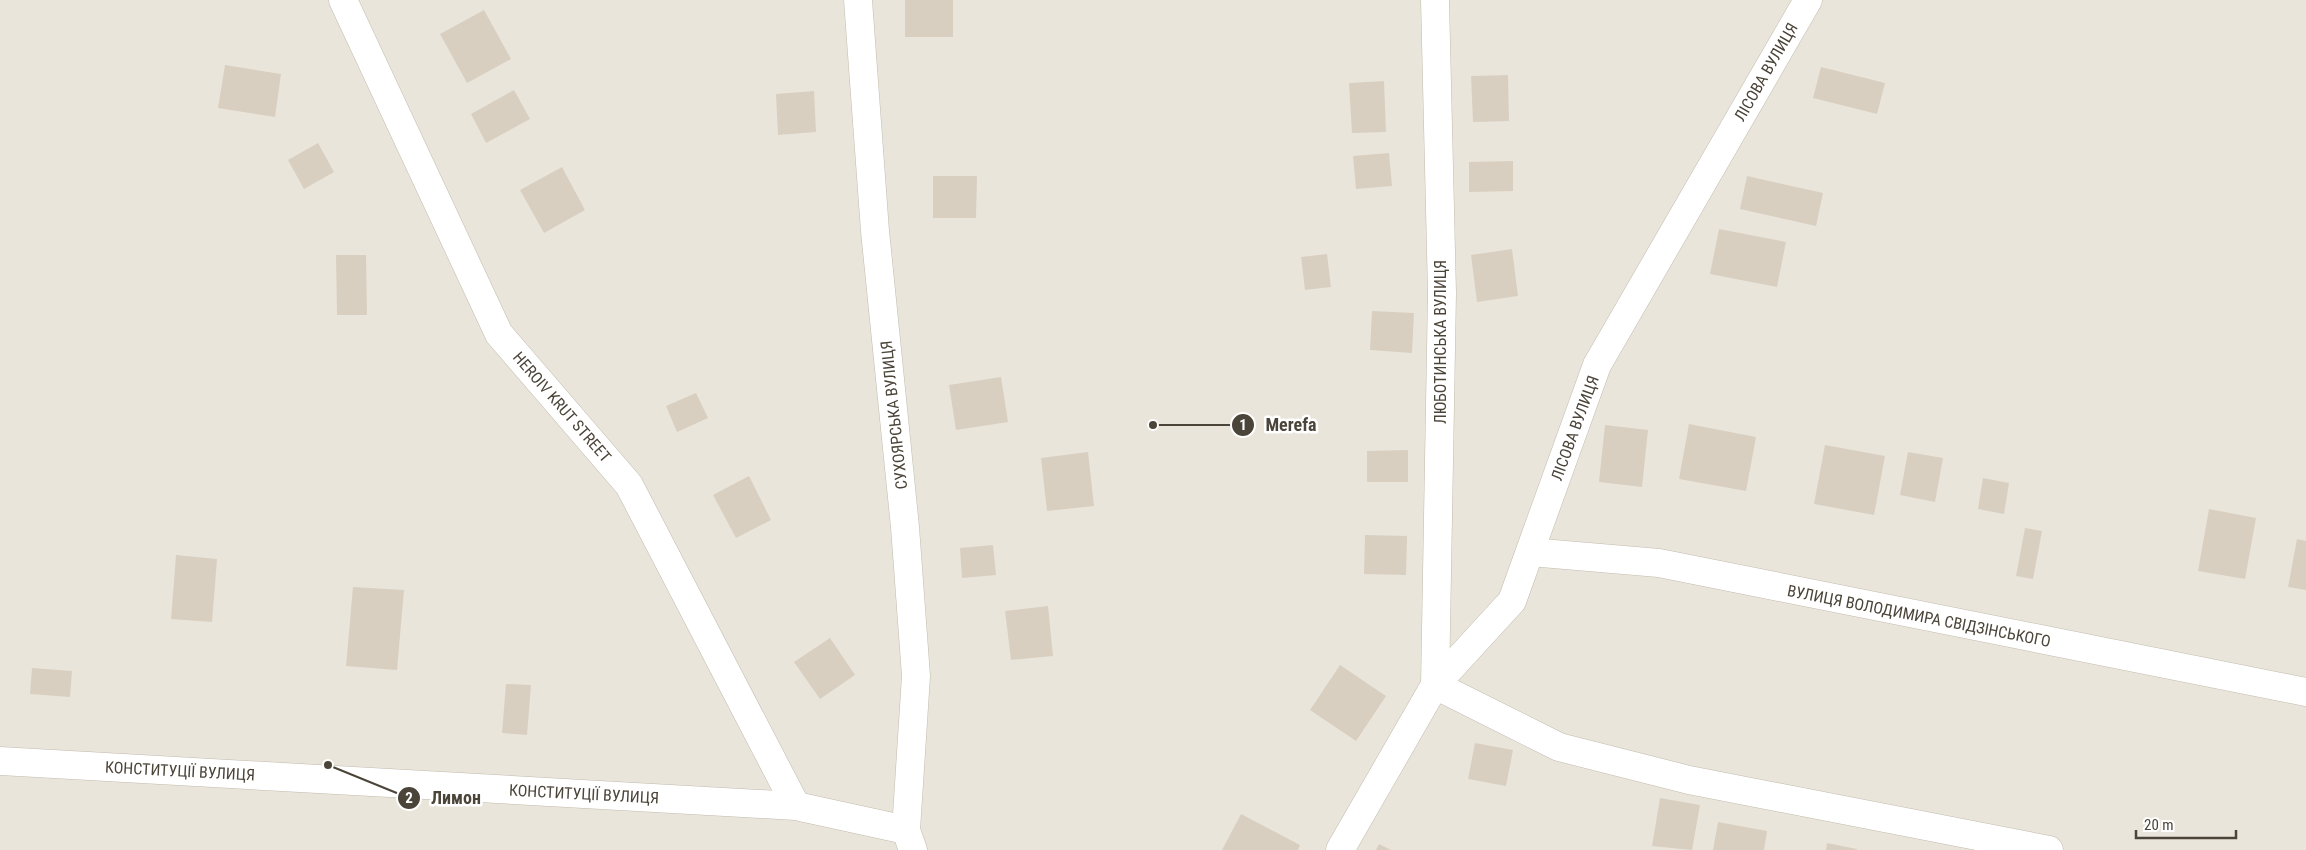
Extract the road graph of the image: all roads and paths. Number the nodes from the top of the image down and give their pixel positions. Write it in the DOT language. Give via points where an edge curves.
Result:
graph roads {
  1 [pos="343,0"];
  2 [pos="858,0"];
  3 [pos="1435,0"];
  4 [pos="1808,0"];
  5 [pos="1530,552"];
  6 [pos="1435,684"];
  7 [pos="2306,692"];
  8 [pos="0,761"];
  9 [pos="796,806"];
  10 [pos="909,840"];
  11 [pos="1340,850"];
  12 [pos="2049,850"];
  1 -- 9 [label="street, HEROIV KRUT STREET" via="499,334 629,485"];
  2 -- 10 [label="street, СУХОЯРСЬКА ВУЛИЦЯ" via="874,231 905,527 916,676"];
  3 -- 6 [label="street, ЛЮБОТИНСЬКА ВУЛИЦЯ" via="1442,293"];
  4 -- 5 [label="street, ЛІСОВА ВУЛИЦЯ" via="1597,365"];
  5 -- 6 [label="street, ЛІСОВА ВУЛИЦЯ" via="1512,602"];
  5 -- 7 [label="street, ВУЛИЦЯ ВОЛОДИМИРА СВІДЗІНСЬКОГО" via="1659,563"];
  6 -- 11 [label="street, ЛІСОВА ВУЛИЦЯ"];
  6 -- 12 [label="street" via="1559,747 1689,780"];
  8 -- 9 [label="street, КОНСТИТУЦІЇ ВУЛИЦЯ"];
  9 -- 10 [label="street, КОНСТИТУЦІЇ ВУЛИЦЯ"];
}
